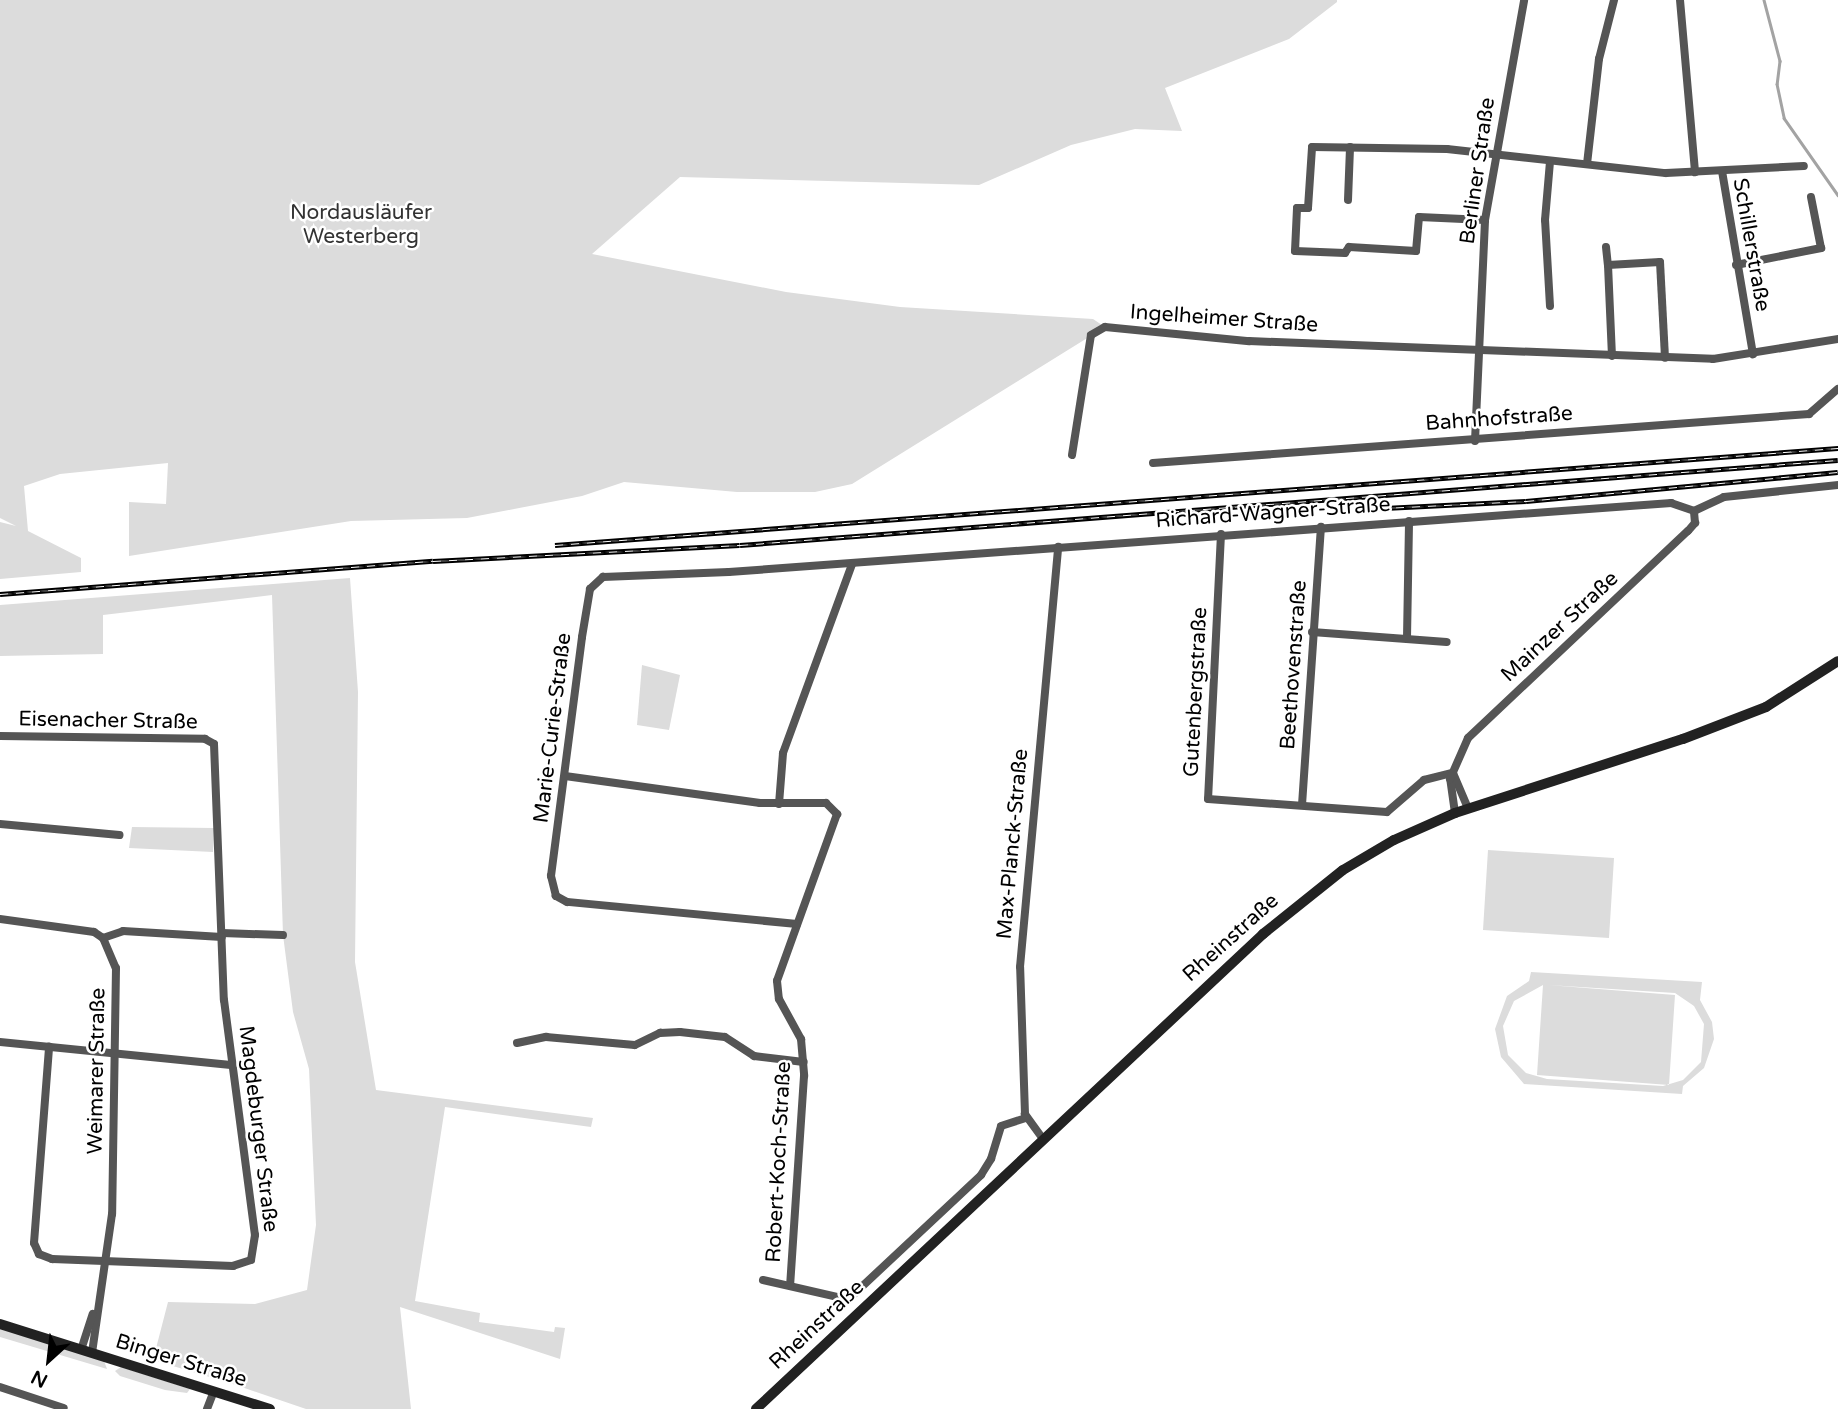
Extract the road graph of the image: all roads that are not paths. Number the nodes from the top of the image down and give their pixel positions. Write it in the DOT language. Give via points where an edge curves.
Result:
graph roads {
  1 [pos="1524,0"];
  2 [pos="1614,0"];
  3 [pos="1680,0"];
  4 [pos="1350,147"];
  5 [pos="1495,157"];
  6 [pos="1550,162"];
  7 [pos="1587,164"];
  8 [pos="1804,166"];
  9 [pos="1722,171"];
  10 [pos="1695,172"];
  11 [pos="1811,197"];
  12 [pos="1348,200"];
  13 [pos="1485,220"];
  14 [pos="1606,247"];
  15 [pos="1608,265"];
  16 [pos="1736,265"];
  17 [pos="1550,306"];
  18 [pos="1838,339"];
  19 [pos="1480,349"];
  20 [pos="1753,354"];
  21 [pos="1612,356"];
  22 [pos="1665,358"];
  23 [pos="1838,389"];
  24 [pos="1475,441"];
  25 [pos="1072,455"];
  26 [pos="1153,463"];
  27 [pos="1838,485"];
  28 [pos="1694,511"];
  29 [pos="1409,521"];
  30 [pos="1321,527"];
  31 [pos="1221,534"];
  32 [pos="1058,547"];
  33 [pos="852,564"];
  34 [pos="1312,632"];
  35 [pos="1407,638"];
  36 [pos="1447,642"];
  37 [pos="1838,661"];
  38 [pos="0,736"];
  39 [pos="214,744"];
  40 [pos="1453,773"];
  41 [pos="565,776"];
  42 [pos="779,804"];
  43 [pos="1302,805"];
  44 [pos="1468,809"];
  45 [pos="1455,813"];
  46 [pos="0,824"];
  47 [pos="119,835"];
  48 [pos="0,919"];
  49 [pos="797,924"];
  50 [pos="222,935"];
  51 [pos="283,935"];
  52 [pos="103,939"];
  53 [pos="0,1042"];
  54 [pos="517,1043"];
  55 [pos="49,1047"];
  56 [pos="115,1054"];
  57 [pos="804,1062"];
  58 [pos="231,1066"];
  59 [pos="1026,1118"];
  60 [pos="1043,1139"];
  61 [pos="104,1261"];
  62 [pos="763,1280"];
  63 [pos="790,1286"];
  64 [pos="0,1324"];
  65 [pos="86,1351"];
  66 [pos="0,1387"];
  67 [pos="214,1391"];
  68 [pos="64,1408"];
  69 [pos="207,1409"];
  70 [pos="270,1409"];
  71 [pos="756,1409"];
  1 -- 5 [label="street, Berliner Straße"];
  2 -- 7 [label="street" via="1599,59"];
  3 -- 10 [label="street"];
  4 -- 5 [label="street, Schillerstraße" via="1447,149"];
  4 -- 12 [label="street"];
  4 -- 13 [label="street, Schillerstraße" via="1312,147 1307,208 1297,208 1295,251 1345,253 1349,247 1416,251 1419,217"];
  5 -- 6 [label="street, Schillerstraße"];
  5 -- 13 [label="street, Berliner Straße"];
  6 -- 7 [label="street, Schillerstraße"];
  6 -- 17 [label="street" via="1545,220"];
  7 -- 10 [label="street, Schillerstraße"];
  8 -- 9 [label="street"];
  9 -- 10 [label="street, Schillerstraße"];
  9 -- 16 [label="street, Schillerstraße"];
  11 -- 16 [label="street" via="1821,248"];
  13 -- 19 [label="street, Berliner Straße"];
  14 -- 15 [label="street"];
  15 -- 21 [label="street"];
  15 -- 22 [label="street" via="1660,262"];
  16 -- 20 [label="street, Schillerstraße"];
  18 -- 20 [label="street, Ingelheimer Straße"];
  19 -- 21 [label="street, Ingelheimer Straße"];
  19 -- 24 [label="street"];
  19 -- 25 [label="street, Ingelheimer Straße" via="1249,341 1105,327 1091,335"];
  20 -- 22 [label="street, Ingelheimer Straße"];
  21 -- 22 [label="street, Ingelheimer Straße"];
  23 -- 24 [label="street, Bahnhofstraße" via="1809,414"];
  24 -- 26 [label="street, Bahnhofstraße" via="1447,439"];
  27 -- 28 [label="street" via="1724,497"];
  28 -- 29 [label="street, Richard-Wagner-Straße" via="1671,503"];
  28 -- 40 [label="street, Mainzer Straße" via="1695,523 1688,531 1468,738"];
  29 -- 30 [label="street, Richard-Wagner-Straße"];
  29 -- 35 [label="street"];
  30 -- 31 [label="street, Richard-Wagner-Straße"];
  30 -- 34 [label="street, Beethovenstraße"];
  31 -- 32 [label="street, Richard-Wagner-Straße"];
  31 -- 43 [label="street, Gutenbergstraße" via="1208,799"];
  32 -- 33 [label="street, Richard-Wagner-Straße"];
  32 -- 59 [label="street, Max-Planck-Straße" via="1020,967"];
  33 -- 41 [label="street, Marie-Curie-Straße" via="603,577 595,582 582,637"];
  33 -- 42 [label="street" via="783,753"];
  34 -- 35 [label="street"];
  34 -- 43 [label="street, Beethovenstraße"];
  35 -- 36 [label="street"];
  37 -- 44 [label="main road, Rheinstraße" via="1792,694 1742,717"];
  38 -- 39 [label="street, Eisenacher Straße" via="205,739"];
  39 -- 50 [label="street, Magdeburger Straße"];
  40 -- 43 [label="street, Gutenbergstraße" via="1424,780 1387,812"];
  40 -- 44 [label="street"];
  40 -- 45 [label="street, Mainzer Straße" via="1449,787"];
  41 -- 42 [label="street"];
  41 -- 49 [label="street, Marie-Curie-Straße" via="551,876 556,896 567,902"];
  42 -- 49 [label="street, Robert-Koch-Straße" via="832,806 837,818"];
  44 -- 45 [label="main road, Rheinstraße"];
  45 -- 60 [label="main road, Rheinstraße" via="1378,849 1306,897"];
  46 -- 47 [label="street"];
  48 -- 52 [label="street" via="84,928"];
  49 -- 57 [label="street, Robert-Koch-Straße" via="777,981 779,999 801,1039"];
  50 -- 51 [label="street"];
  50 -- 52 [label="street" via="123,930"];
  50 -- 58 [label="street, Magdeburger Straße"];
  52 -- 56 [label="street, Weimarer Straße" via="116,968"];
  53 -- 55 [label="street"];
  54 -- 57 [label="street" via="546,1037 635,1045 660,1033 680,1032 725,1037 754,1056"];
  55 -- 56 [label="street"];
  55 -- 61 [label="street" via="36,1249 52,1259"];
  56 -- 58 [label="street"];
  56 -- 61 [label="street, Weimarer Straße" via="112,1214"];
  57 -- 63 [label="street, Robert-Koch-Straße"];
  58 -- 61 [label="street, Magdeburger Straße" via="256,1235 251,1260 233,1266"];
  59 -- 60 [label="street"];
  59 -- 63 [label="street, Rheinstraße" via="1001,1126 981,1175 859,1291 838,1297"];
  60 -- 71 [label="main road, Rheinstraße"];
  61 -- 65 [label="street, Weimarer Straße"];
  62 -- 63 [label="street, Rheinstraße"];
  64 -- 65 [label="main road, Binger Straße"];
  65 -- 67 [label="main road, Binger Straße"];
  66 -- 68 [label="street"];
  67 -- 69 [label="street"];
  67 -- 70 [label="main road, Binger Straße"];
}
